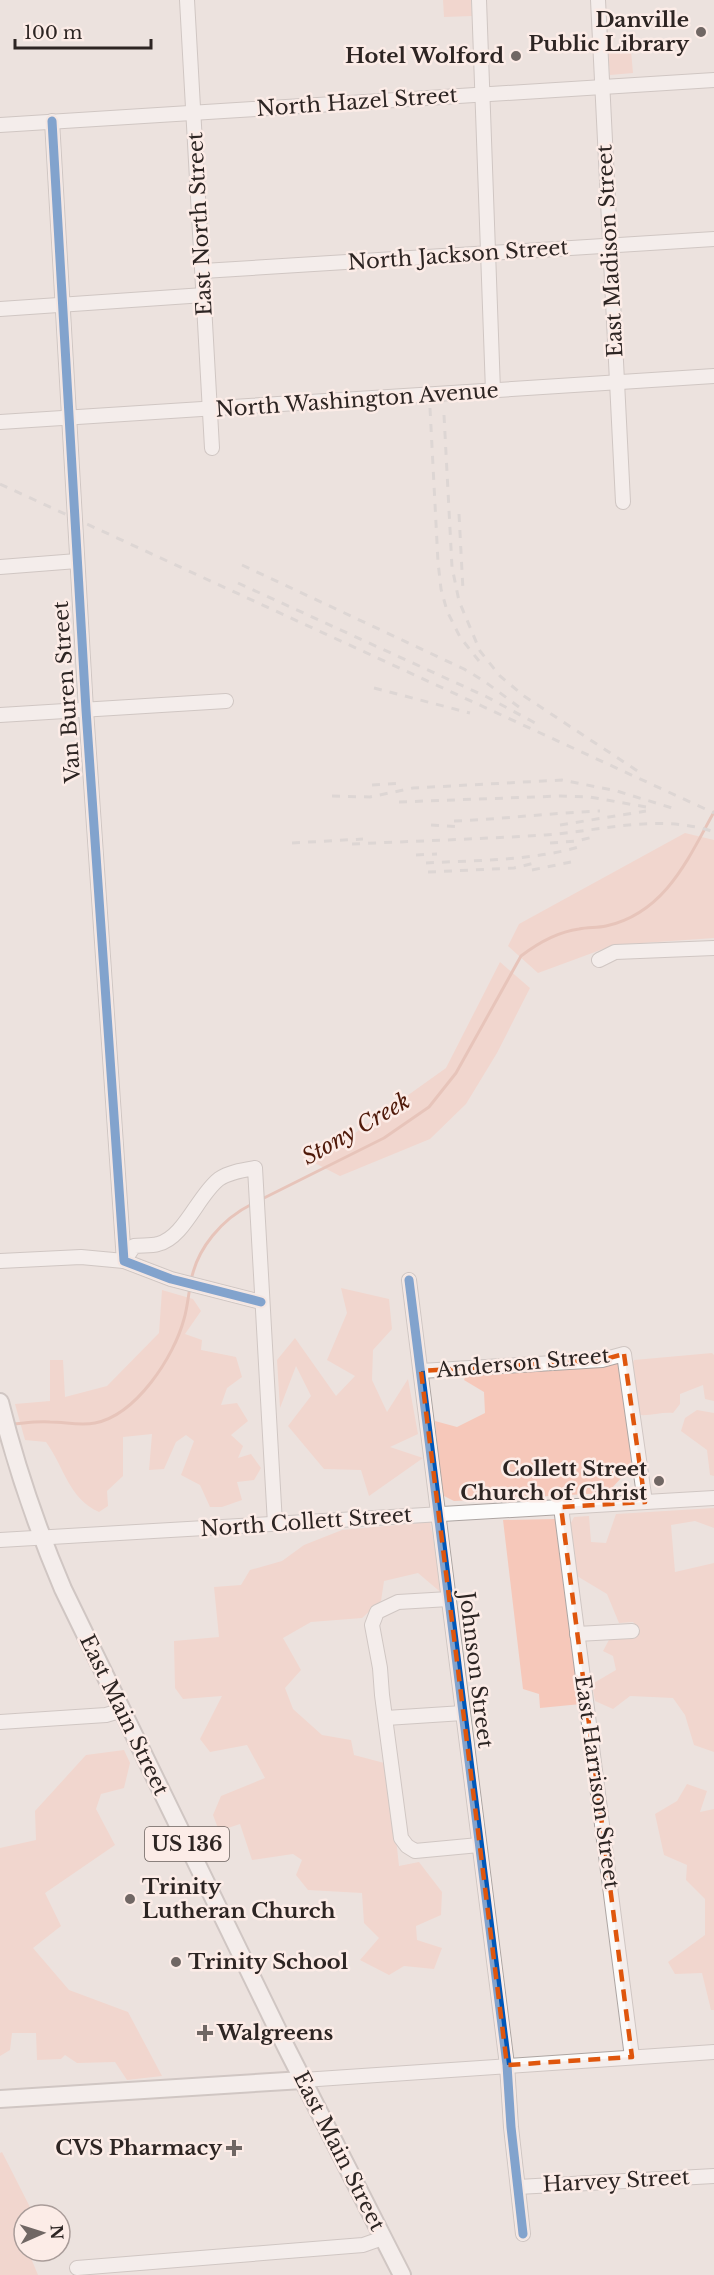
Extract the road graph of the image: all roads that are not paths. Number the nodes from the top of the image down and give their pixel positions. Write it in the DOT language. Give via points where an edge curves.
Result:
graph roads {
  1 [pos="187,0"];
  2 [pos="479,0"];
  3 [pos="598,0"];
  4 [pos="714,80"];
  5 [pos="602,87"];
  6 [pos="482,94"];
  7 [pos="194,112"];
  8 [pos="52,121"];
  9 [pos="0,124"];
  10 [pos="714,239"];
  11 [pos="610,245"];
  12 [pos="488,253"];
  13 [pos="202,271"];
  14 [pos="204,295"];
  15 [pos="63,305"];
  16 [pos="0,309"];
  17 [pos="714,376"];
  18 [pos="616,383"];
  19 [pos="493,391"];
  20 [pos="210,409"];
  21 [pos="68,417"];
  22 [pos="0,422"];
  23 [pos="212,448"];
  24 [pos="623,502"];
  25 [pos="77,561"];
  26 [pos="0,567"];
  27 [pos="226,701"];
  28 [pos="86,710"];
  29 [pos="0,715"];
  30 [pos="714,948"];
  31 [pos="599,960"];
  32 [pos="0,1261"];
  33 [pos="124,1261"];
  34 [pos="409,1280"];
  35 [pos="261,1302"];
  36 [pos="421,1371"];
  37 [pos="0,1404"];
  38 [pos="714,1498"];
  39 [pos="645,1502"];
  40 [pos="561,1507"];
  41 [pos="438,1513"];
  42 [pos="275,1524"];
  43 [pos="41,1538"];
  44 [pos="0,1540"];
  45 [pos="449,1599"];
  46 [pos="632,1631"];
  47 [pos="577,1634"];
  48 [pos="123,1710"];
  49 [pos="463,1713"];
  50 [pos="386,1718"];
  51 [pos="0,1722"];
  52 [pos="479,1845"];
  53 [pos="714,2052"];
  54 [pos="632,2057"];
  55 [pos="507,2065"];
  56 [pos="303,2080"];
  57 [pos="0,2099"];
  58 [pos="714,2176"];
  59 [pos="518,2187"];
  60 [pos="523,2234"];
  61 [pos="383,2238"];
  62 [pos="77,2268"];
  63 [pos="402,2275"];
  1 -- 7 [label="street, East North Street"];
  2 -- 6 [label="street"];
  3 -- 5 [label="street, East Madison Street"];
  4 -- 5 [label="street, North Hazel Street"];
  5 -- 6 [label="street, North Hazel Street"];
  5 -- 11 [label="street, East Madison Street"];
  6 -- 7 [label="street, North Hazel Street"];
  6 -- 12 [label="street"];
  7 -- 8 [label="street, North Hazel Street"];
  7 -- 13 [label="street, East North Street"];
  8 -- 9 [label="street, North Hazel Street"];
  8 -- 15 [label="street, Van Buren Street"];
  10 -- 11 [label="street, North Jackson Street"];
  11 -- 12 [label="street, North Jackson Street"];
  11 -- 18 [label="street, East Madison Street"];
  12 -- 13 [label="street, North Jackson Street"];
  12 -- 19 [label="street"];
  13 -- 14 [label="street, East North Street"];
  14 -- 15 [label="street"];
  14 -- 20 [label="street, East North Street"];
  15 -- 16 [label="street"];
  15 -- 21 [label="street, Van Buren Street"];
  17 -- 18 [label="street, North Washington Avenue"];
  18 -- 19 [label="street, North Washington Avenue"];
  18 -- 24 [label="street, East Madison Street"];
  19 -- 20 [label="street, North Washington Avenue"];
  20 -- 21 [label="street, North Washington Avenue"];
  20 -- 23 [label="street, East North Street"];
  21 -- 22 [label="street, North Washington Avenue"];
  21 -- 25 [label="street, Van Buren Street"];
  25 -- 26 [label="street"];
  25 -- 28 [label="street, Van Buren Street"];
  27 -- 28 [label="street"];
  28 -- 29 [label="street"];
  28 -- 33 [label="street, Van Buren Street"];
  30 -- 31 [label="street" via="615,952"];
  32 -- 33 [label="street" via="81,1257"];
  33 -- 35 [label="street" via="171,1279"];
  33 -- 35 [label="street" via="134,1246 159,1244 171,1237 221,1178 255,1168"];
  34 -- 36 [label="street, Johnson Street"];
  35 -- 42 [label="street"];
  36 -- 39 [label="street, Anderson Street" via="602,1360 624,1354"];
  36 -- 41 [label="street, Johnson Street"];
  37 -- 43 [label="main road, East Main Street / US 136"];
  38 -- 39 [label="street, North Collett Street"];
  39 -- 40 [label="street, North Collett Street"];
  40 -- 41 [label="street, North Collett Street"];
  40 -- 47 [label="street, East Harrison Street"];
  41 -- 42 [label="street, North Collett Street"];
  41 -- 45 [label="street, Johnson Street"];
  42 -- 43 [label="street, North Collett Street"];
  43 -- 44 [label="street, North Collett Street"];
  43 -- 48 [label="main road, East Main Street / US 136"];
  45 -- 49 [label="street, Johnson Street"];
  45 -- 50 [label="street" via="398,1602 377,1612 372,1625"];
  46 -- 47 [label="street"];
  47 -- 54 [label="street, East Harrison Street"];
  48 -- 51 [label="street" via="106,1715"];
  48 -- 56 [label="main road, East Main Street / US 136"];
  49 -- 50 [label="street"];
  49 -- 52 [label="street, Johnson Street"];
  50 -- 52 [label="street" via="400,1838 415,1851"];
  52 -- 55 [label="street, Johnson Street"];
  53 -- 54 [label="street"];
  54 -- 55 [label="street"];
  55 -- 56 [label="street"];
  55 -- 59 [label="street, Johnson Street"];
  56 -- 57 [label="main road"];
  56 -- 61 [label="main road, East Main Street / US 136"];
  58 -- 59 [label="street, Harvey Street"];
  59 -- 60 [label="street, Johnson Street"];
  61 -- 62 [label="street" via="363,2245"];
  61 -- 63 [label="main road, East Main Street / US 136"];
}
